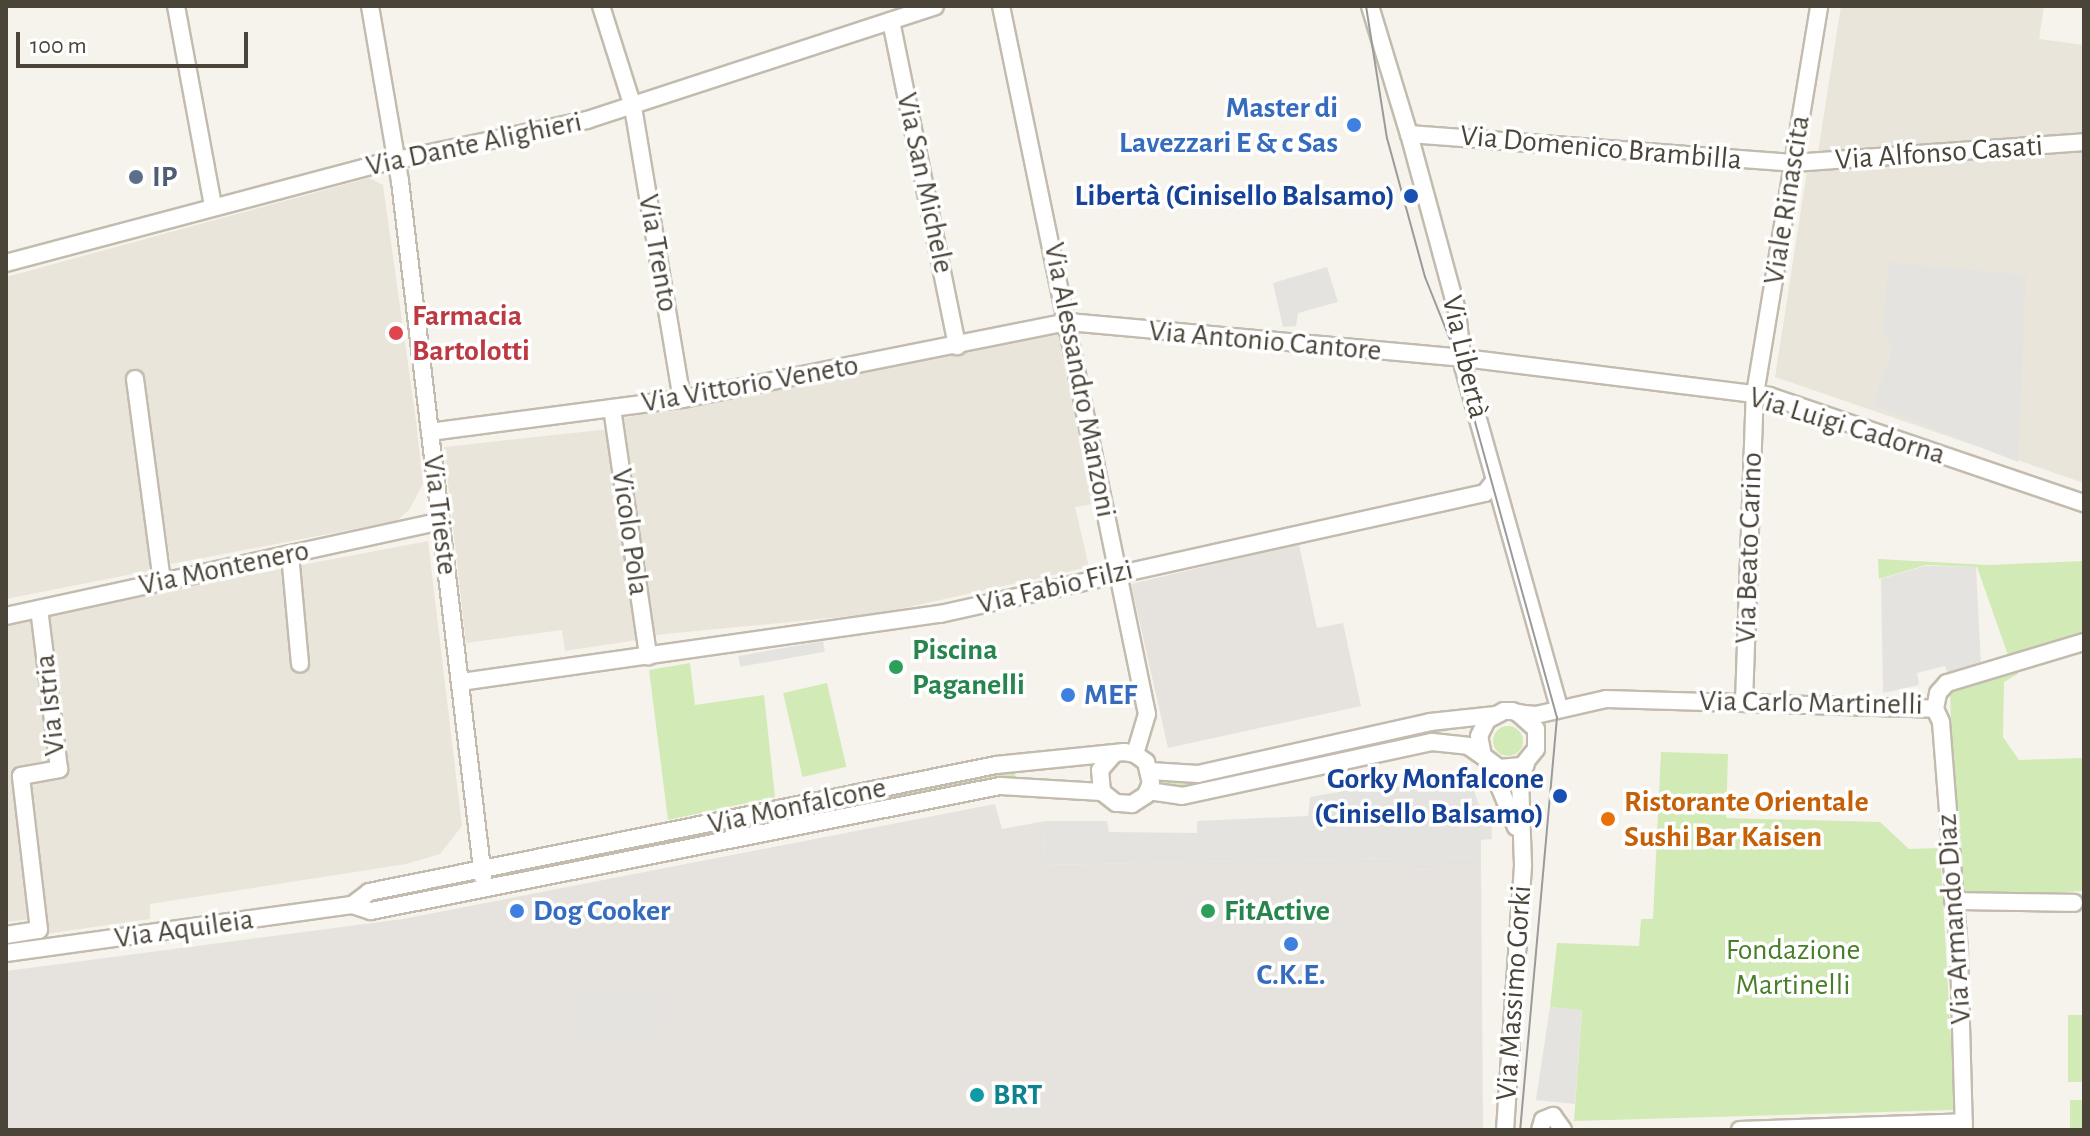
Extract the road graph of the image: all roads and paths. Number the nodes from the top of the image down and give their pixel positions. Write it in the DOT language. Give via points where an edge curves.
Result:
graph roads {
  1 [pos="176,6"];
  2 [pos="370,6"];
  3 [pos="601,6"];
  4 [pos="935,6"];
  5 [pos="1001,6"];
  6 [pos="1370,6"];
  7 [pos="1819,6"];
  8 [pos="891,21"];
  9 [pos="633,107"];
  10 [pos="1409,134"];
  11 [pos="2084,142"];
  12 [pos="397,161"];
  13 [pos="1793,163"];
  14 [pos="213,206"];
  15 [pos="6,263"];
  16 [pos="1068,322"];
  17 [pos="957,346"];
  18 [pos="1461,357"];
  19 [pos="135,379"];
  20 [pos="1755,394"];
  21 [pos="682,399"];
  22 [pos="612,408"];
  23 [pos="430,432"];
  24 [pos="1495,480"];
  25 [pos="2084,503"];
  26 [pos="441,521"];
  27 [pos="290,554"];
  28 [pos="1119,573"];
  29 [pos="162,582"];
  30 [pos="39,609"];
  31 [pos="6,616"];
  32 [pos="2084,642"];
  33 [pos="648,656"];
  34 [pos="300,664"];
  35 [pos="461,682"];
  36 [pos="1744,702"];
  37 [pos="1559,708"];
  38 [pos="1935,709"];
  39 [pos="1498,713"];
  40 [pos="1518,713"];
  41 [pos="1114,754"];
  42 [pos="1135,754"];
  43 [pos="1487,760"];
  44 [pos="1526,764"];
  45 [pos="1150,771"];
  46 [pos="1148,791"];
  47 [pos="1102,792"];
  48 [pos="1522,856"];
  49 [pos="481,868"];
  50 [pos="485,890"];
  51 [pos="1953,901"];
  52 [pos="2074,903"];
  53 [pos="352,905"];
  54 [pos="6,935"];
  55 [pos="9,951"];
  56 [pos="1964,1126"];
  57 [pos="1505,1130"];
  58 [pos="1540,1130"];
  59 [pos="1563,1130"];
  60 [pos="1740,1130"];
  1 -- 14 [label="street"];
  2 -- 12 [label="street, Via Trieste"];
  3 -- 9 [label="street, Via Trento"];
  4 -- 8 [label="street, Via Dante Alighieri"];
  5 -- 16 [label="street, Via Alessandro Manzoni"];
  6 -- 10 [label="street, Via Libertà"];
  7 -- 13 [label="street, Viale Rinascita"];
  8 -- 9 [label="street, Via Dante Alighieri"];
  8 -- 17 [label="street, Via San Michele"];
  9 -- 12 [label="street, Via Dante Alighieri" via="511,140"];
  9 -- 21 [label="street, Via Trento"];
  10 -- 13 [label="street, Via Domenico Brambilla"];
  10 -- 18 [label="street, Via Libertà" via="1457,311"];
  11 -- 13 [label="street, Via Alfonso Casati"];
  12 -- 14 [label="street, Via Dante Alighieri"];
  12 -- 23 [label="street, Via Trieste"];
  13 -- 20 [label="street, Viale Rinascita"];
  14 -- 15 [label="street, Via Dante Alighieri"];
  16 -- 17 [label="street, Via Vittorio Veneto"];
  16 -- 18 [label="street, Via Antonio Cantore"];
  16 -- 28 [label="street, Via Alessandro Manzoni"];
  17 -- 21 [label="street, Via Vittorio Veneto"];
  18 -- 20 [label="street, Via Luigi Cadorna"];
  18 -- 24 [label="street, Via Libertà"];
  19 -- 29 [label="street"];
  20 -- 25 [label="street, Via Luigi Cadorna"];
  20 -- 36 [label="street, Via Beato Carino"];
  21 -- 22 [label="street, Via Vittorio Veneto"];
  22 -- 23 [label="street, Via Vittorio Veneto"];
  22 -- 33 [label="street, Vicolo Pola"];
  23 -- 26 [label="street, Via Trieste"];
  24 -- 28 [label="street, Via Fabio Filzi" via="1485,493"];
  24 -- 37 [label="street, Via Libertà"];
  26 -- 27 [label="street, Via Montenero"];
  26 -- 35 [label="street, Via Trieste"];
  27 -- 29 [label="street, Via Montenero"];
  27 -- 34 [label="street"];
  28 -- 33 [label="street, Via Fabio Filzi" via="940,614"];
  28 -- 42 [label="street, Via Alessandro Manzoni" via="1147,714"];
  29 -- 30 [label="street, Via Montenero"];
  30 -- 31 [label="street, Via Montenero"];
  30 -- 54 [label="street, Via Istria" via="59,769 21,776 39,930"];
  32 -- 38 [label="street, Via Carlo Martinelli" via="1947,683"];
  33 -- 35 [label="street, Via Fabio Filzi"];
  35 -- 49 [label="street, Via Trieste"];
  36 -- 37 [label="street, Via Carlo Martinelli" via="1598,699"];
  36 -- 38 [label="street, Via Carlo Martinelli"];
  37 -- 40 [label="street, Via Carlo Martinelli"];
  38 -- 51 [label="street, Via Armando Diaz" via="1940,718"];
  39 -- 40 [label="street"];
  39 -- 43 [label="street" via="1480,733"];
  39 -- 45 [label="street" via="1475,721 1430,722 1198,774"];
  40 -- 44 [label="street" via="1537,735 1536,750"];
  41 -- 42 [label="street"];
  41 -- 47 [label="street" via="1100,770"];
  41 -- 49 [label="street, Via Monfalcone" via="996,765"];
  42 -- 45 [label="street"];
  43 -- 44 [label="street" via="1507,770"];
  43 -- 46 [label="street" via="1468,746 1432,742 1182,796"];
  43 -- 48 [label="street, Via Massimo Gorki" via="1506,793"];
  44 -- 48 [label="street, Via Massimo Gorki" via="1520,781"];
  45 -- 46 [label="street"];
  46 -- 47 [label="street" via="1123,805"];
  47 -- 50 [label="street, Via Monfalcone" via="1000,786"];
  48 -- 57 [label="street, Via Massimo Gorki"];
  49 -- 50 [label="street, Via Trieste"];
  49 -- 53 [label="street, Via Aquileia" via="369,892"];
  50 -- 53 [label="street, Via Aquileia" via="371,911"];
  51 -- 52 [label="street"];
  51 -- 56 [label="street, Via Armando Diaz"];
  53 -- 55 [label="street, Via Aquileia"];
  56 -- 60 [label="street"];
  58 -- 59 [label="street" via="1543,1120 1553,1116"];
}
